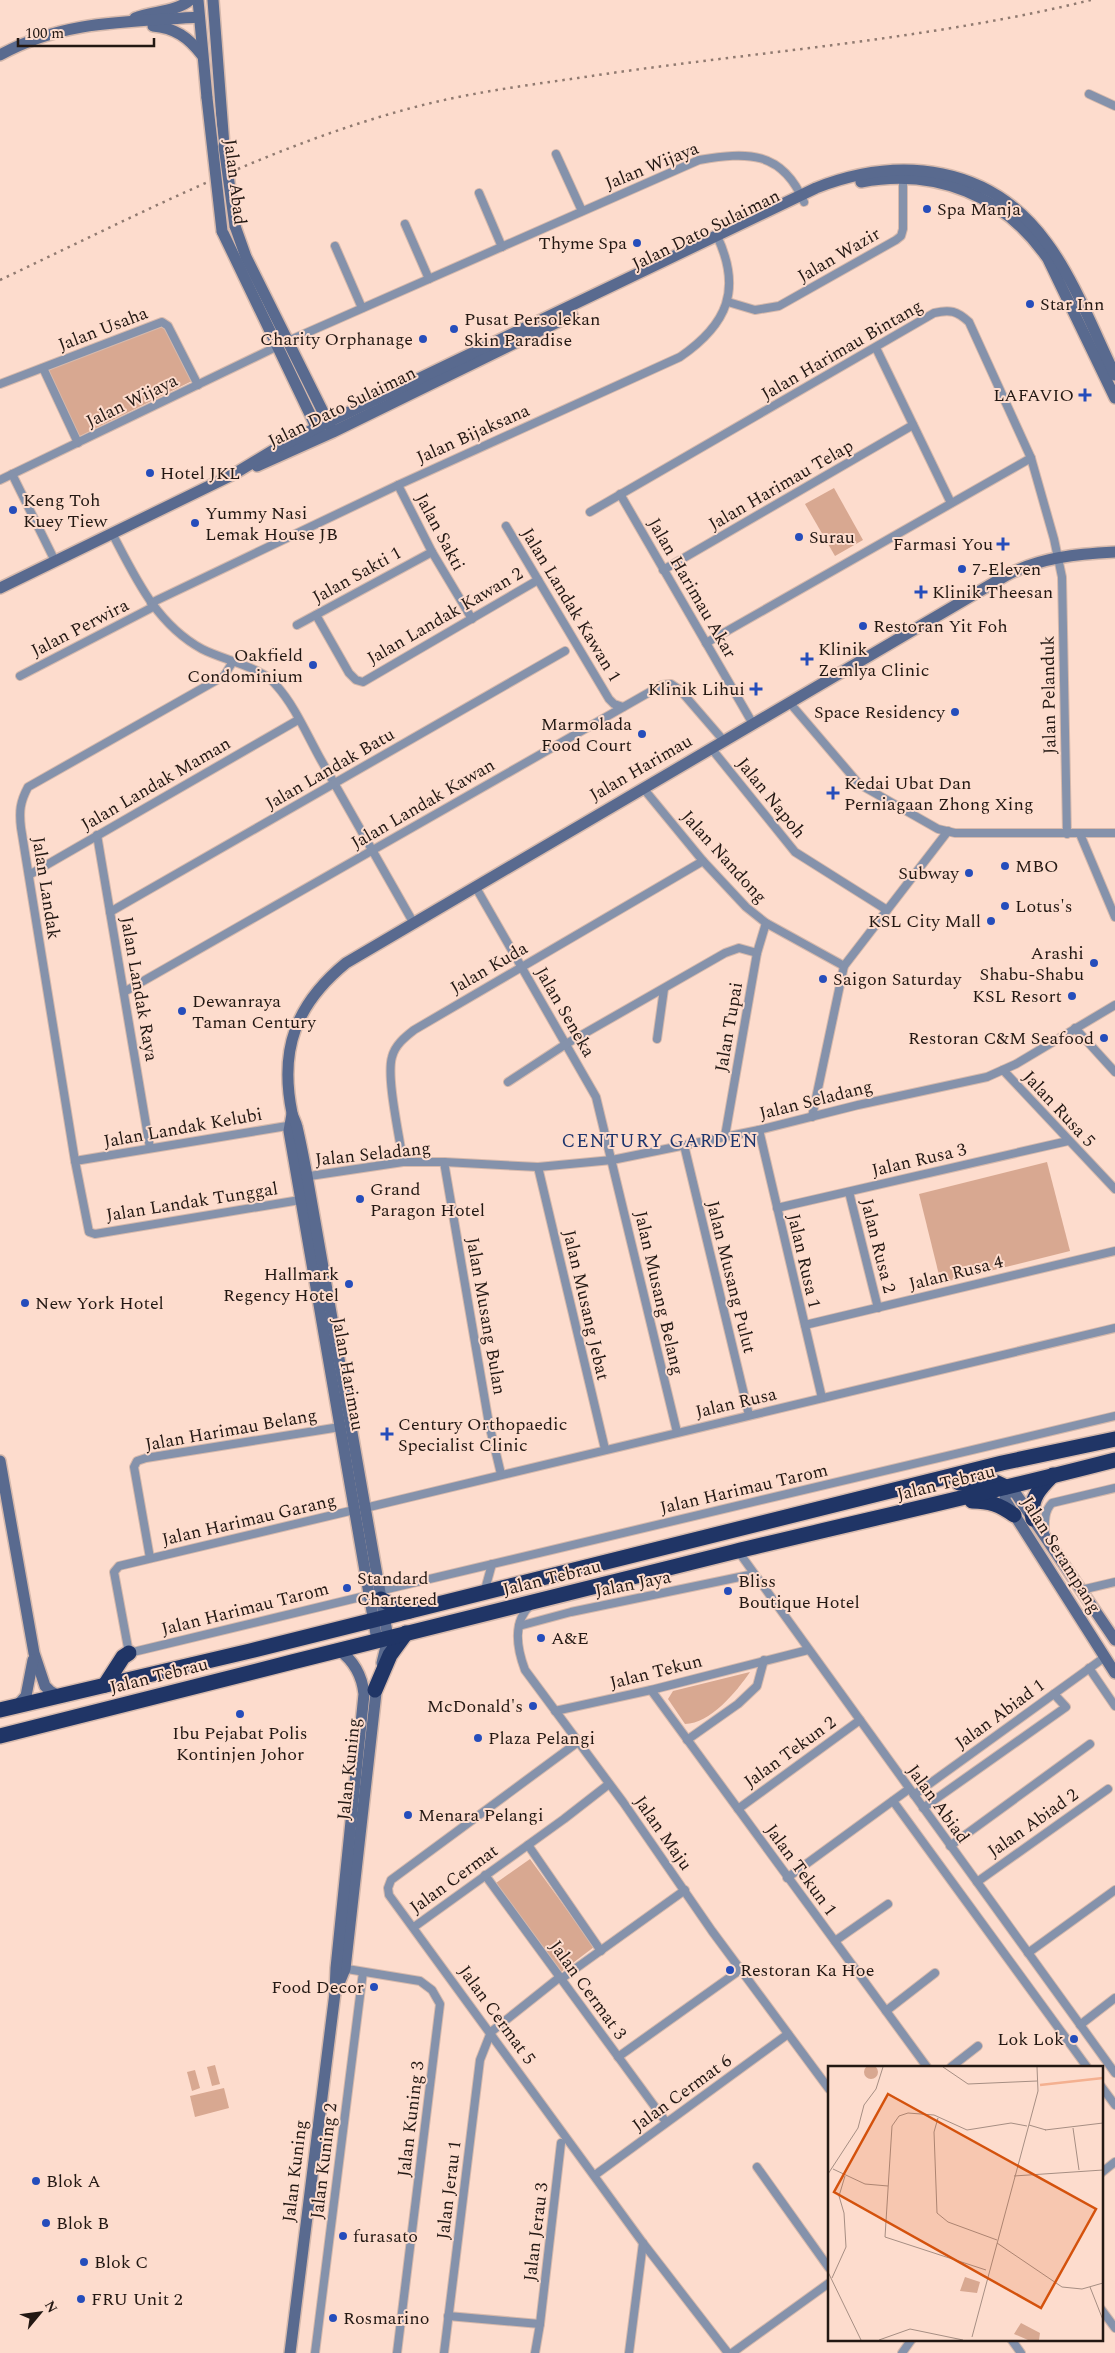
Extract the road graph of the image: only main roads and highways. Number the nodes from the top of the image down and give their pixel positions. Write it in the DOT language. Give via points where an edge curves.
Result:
graph roads {
  1 [pos="1115,1440"];
  2 [pos="1115,1460"];
  3 [pos="1053,1474"];
  4 [pos="1006,1487"];
  5 [pos="888,1492"];
  6 [pos="951,1502"];
  7 [pos="1014,1515"];
  8 [pos="1033,1519"];
  9 [pos="376,1595"];
  10 [pos="410,1612"];
  11 [pos="406,1634"];
  12 [pos="129,1653"];
  13 [pos="105,1685"];
  14 [pos="375,1690"];
  15 [pos="6,1709"];
  16 [pos="0,1736"];
  1 -- 4 [label="highway" via="1024,1468 1010,1477"];
  1 -- 5 [label="highway, Jalan Tebrau" via="1002,1463"];
  2 -- 3 [label="highway, Jalan Tebrau"];
  3 -- 4 [label="highway, Jalan Tebrau"];
  3 -- 8 [label="highway" via="1035,1496"];
  4 -- 5 [label="highway" via="983,1479"];
  4 -- 6 [label="highway, Jalan Tebrau"];
  5 -- 10 [label="highway, Jalan Tebrau"];
  6 -- 7 [label="highway" via="990,1502"];
  6 -- 11 [label="highway, Jalan Tebrau" via="738,1551"];
  9 -- 10 [label="highway"];
  10 -- 13 [label="highway, Jalan Tebrau"];
  11 -- 14 [label="highway" via="390,1655"];
  11 -- 16 [label="highway, Jalan Tebrau"];
  12 -- 13 [label="highway"];
  13 -- 15 [label="highway, Jalan Tebrau"];
}
